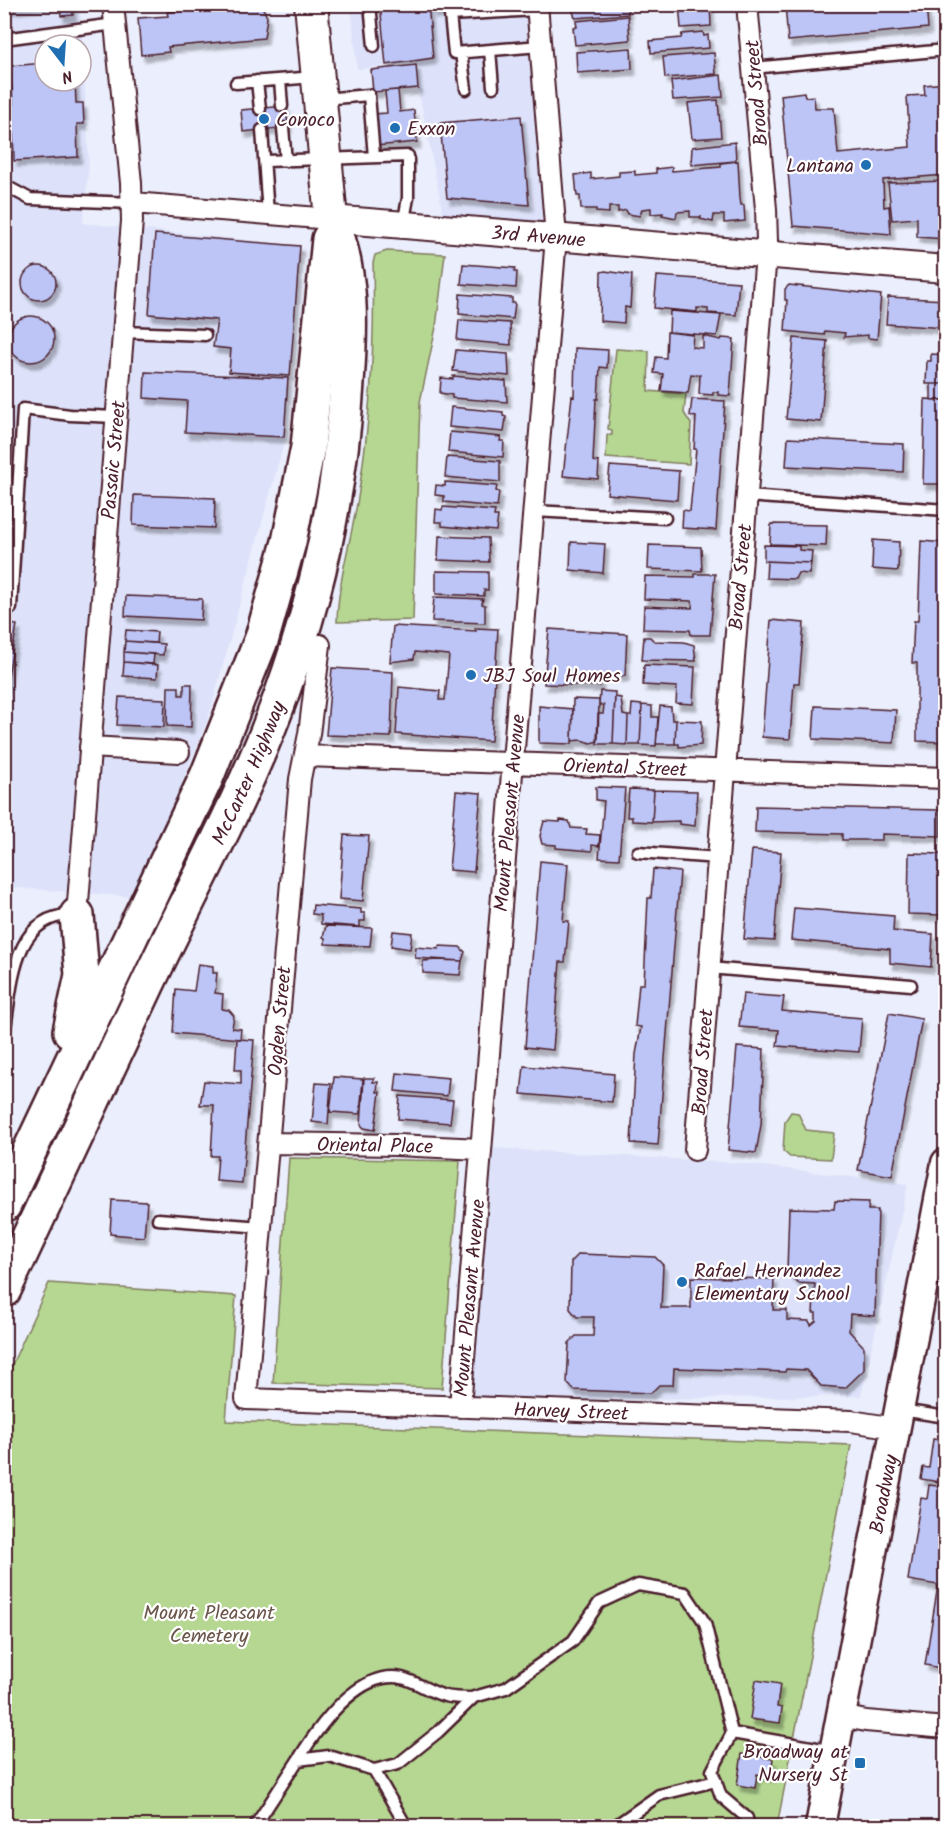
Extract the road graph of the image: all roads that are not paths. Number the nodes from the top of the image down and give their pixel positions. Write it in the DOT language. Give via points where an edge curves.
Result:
graph roads {
  1 [pos="113,4"];
  2 [pos="311,4"];
  3 [pos="370,4"];
  4 [pos="747,4"];
  5 [pos="537,7"];
  6 [pos="115,24"];
  7 [pos="4,39"];
  8 [pos="540,45"];
  9 [pos="374,46"];
  10 [pos="490,50"];
  11 [pos="945,50"];
  12 [pos="461,53"];
  13 [pos="753,68"];
  14 [pos="280,80"];
  15 [pos="257,81"];
  16 [pos="236,83"];
  17 [pos="494,87"];
  18 [pos="319,88"];
  19 [pos="466,89"];
  20 [pos="282,106"];
  21 [pos="260,108"];
  22 [pos="284,128"];
  23 [pos="262,130"];
  24 [pos="374,157"];
  25 [pos="326,159"];
  26 [pos="266,161"];
  27 [pos="286,161"];
  28 [pos="4,185"];
  29 [pos="133,203"];
  30 [pos="268,214"];
  31 [pos="331,219"];
  32 [pos="403,225"];
  33 [pos="556,237"];
  34 [pos="766,254"];
  35 [pos="945,269"];
  36 [pos="123,332"];
  37 [pos="205,335"];
  38 [pos="116,417"];
  39 [pos="746,496"];
  40 [pos="945,510"];
  41 [pos="534,511"];
  42 [pos="665,518"];
  43 [pos="4,608"];
  44 [pos="320,645"];
  45 [pos="90,747"];
  46 [pos="178,752"];
  47 [pos="305,756"];
  48 [pos="513,763"];
  49 [pos="725,771"];
  50 [pos="945,778"];
  51 [pos="638,852"];
  52 [pos="718,858"];
  53 [pos="77,915"];
  54 [pos="710,968"];
  55 [pos="911,985"];
  56 [pos="4,1035"];
  57 [pos="36,1138"];
  58 [pos="269,1143"];
  59 [pos="481,1149"];
  60 [pos="695,1150"];
  61 [pos="945,1163"];
  62 [pos="4,1205"];
  63 [pos="158,1219"];
  64 [pos="262,1227"];
  65 [pos="4,1290"];
  66 [pos="246,1399"];
  67 [pos="460,1407"];
  68 [pos="945,1417"];
  69 [pos="897,1419"];
  70 [pos="473,1698"];
  71 [pos="841,1716"];
  72 [pos="945,1728"];
  73 [pos="732,1733"];
  74 [pos="834,1751"];
  75 [pos="298,1760"];
  76 [pos="374,1770"];
  77 [pos="716,1781"];
  78 [pos="255,1827"];
  79 [pos="406,1827"];
  80 [pos="615,1827"];
  81 [pos="748,1827"];
  82 [pos="820,1827"];
  1 -- 6 [label="street, Passaic Street"];
  2 -- 18 [label="main road, McCarter Highway"];
  3 -- 9 [label="lane"];
  4 -- 13 [label="street, Broad Street"];
  5 -- 8 [label="street, Mount Pleasant Avenue"];
  5 -- 12 [label="lane" via="450,15 454,53"];
  6 -- 7 [label="lane"];
  6 -- 29 [label="street, Passaic Street"];
  8 -- 10 [label="lane"];
  8 -- 33 [label="street, Mount Pleasant Avenue"];
  10 -- 12 [label="lane"];
  10 -- 17 [label="lane"];
  11 -- 13 [label="lane"];
  12 -- 19 [label="lane"];
  13 -- 34 [label="street, Broad Street" via="766,209"];
  14 -- 15 [label="lane"];
  14 -- 18 [label="lane"];
  14 -- 20 [label="lane"];
  15 -- 16 [label="lane"];
  15 -- 21 [label="lane"];
  18 -- 24 [label="lane" via="369,94"];
  18 -- 25 [label="main road, McCarter Highway"];
  22 -- 27 [label="lane"];
  23 -- 26 [label="lane"];
  24 -- 25 [label="lane"];
  24 -- 32 [label="lane" via="408,156 408,198"];
  25 -- 27 [label="lane"];
  25 -- 31 [label="main road, McCarter Highway"];
  26 -- 27 [label="lane"];
  26 -- 30 [label="lane"];
  28 -- 29 [label="lane" via="30,199"];
  29 -- 30 [label="street, 3rd Avenue"];
  29 -- 36 [label="street, Passaic Street"];
  30 -- 31 [label="street, 3rd Avenue"];
  31 -- 32 [label="street, 3rd Avenue"];
  31 -- 57 [label="highway, McCarter Highway" via="306,457 289,542 262,638 207,776"];
  31 -- 65 [label="highway, McCarter Highway" via="345,260 349,288 346,399 334,501 297,647 240,792"];
  32 -- 33 [label="street, 3rd Avenue"];
  33 -- 34 [label="street, 3rd Avenue"];
  33 -- 41 [label="street, Mount Pleasant Avenue"];
  34 -- 35 [label="street, 3rd Avenue"];
  34 -- 39 [label="street, Broad Street"];
  36 -- 37 [label="lane"];
  36 -- 38 [label="street, Passaic Street"];
  38 -- 43 [label="lane" via="23,409 11,608"];
  38 -- 45 [label="street, Passaic Street"];
  39 -- 40 [label="lane"];
  39 -- 49 [label="street, Broad Street"];
  41 -- 42 [label="lane"];
  41 -- 48 [label="street, Mount Pleasant Avenue"];
  44 -- 47 [label="street, Ogden Street"];
  45 -- 46 [label="street"];
  45 -- 53 [label="street, Passaic Street"];
  47 -- 48 [label="street, Oriental Street"];
  47 -- 58 [label="street, Ogden Street"];
  48 -- 49 [label="street, Oriental Street"];
  48 -- 59 [label="street, Mount Pleasant Avenue"];
  49 -- 50 [label="street, Oriental Street"];
  49 -- 52 [label="street, Broad Street"];
  51 -- 52 [label="lane"];
  52 -- 54 [label="street, Broad Street"];
  53 -- 56 [label="lane" via="41,921 28,935 18,956"];
  53 -- 57 [label="highway" via="82,963 79,1000"];
  54 -- 55 [label="lane"];
  54 -- 60 [label="street, Broad Street"];
  57 -- 62 [label="highway, McCarter Highway"];
  58 -- 59 [label="street, Oriental Place"];
  58 -- 64 [label="street, Ogden Street"];
  59 -- 67 [label="street, Mount Pleasant Avenue"];
  61 -- 69 [label="main road, Broadway"];
  63 -- 64 [label="lane"];
  64 -- 66 [label="street, Ogden Street"];
  66 -- 67 [label="street, Harvey Street"];
  67 -- 69 [label="street, Harvey Street" via="851,1421"];
  68 -- 69 [label="lane"];
  69 -- 71 [label="main road, Broadway"];
  70 -- 73 [label="lane" via="506,1688 533,1670 573,1641 598,1603 638,1585 685,1593 705,1623"];
  70 -- 75 [label="lane" via="445,1696 401,1678 377,1682 355,1691 329,1714"];
  70 -- 76 [label="lane" via="398,1764"];
  71 -- 72 [label="street"];
  71 -- 74 [label="main road, Broadway"];
  73 -- 74 [label="lane"];
  73 -- 77 [label="lane" via="712,1771"];
  74 -- 82 [label="main road, Broadway"];
  75 -- 76 [label="lane" via="329,1756"];
  75 -- 78 [label="lane"];
  76 -- 79 [label="lane"];
  77 -- 80 [label="lane" via="659,1795"];
  77 -- 81 [label="lane" via="721,1796 747,1818"];
}
